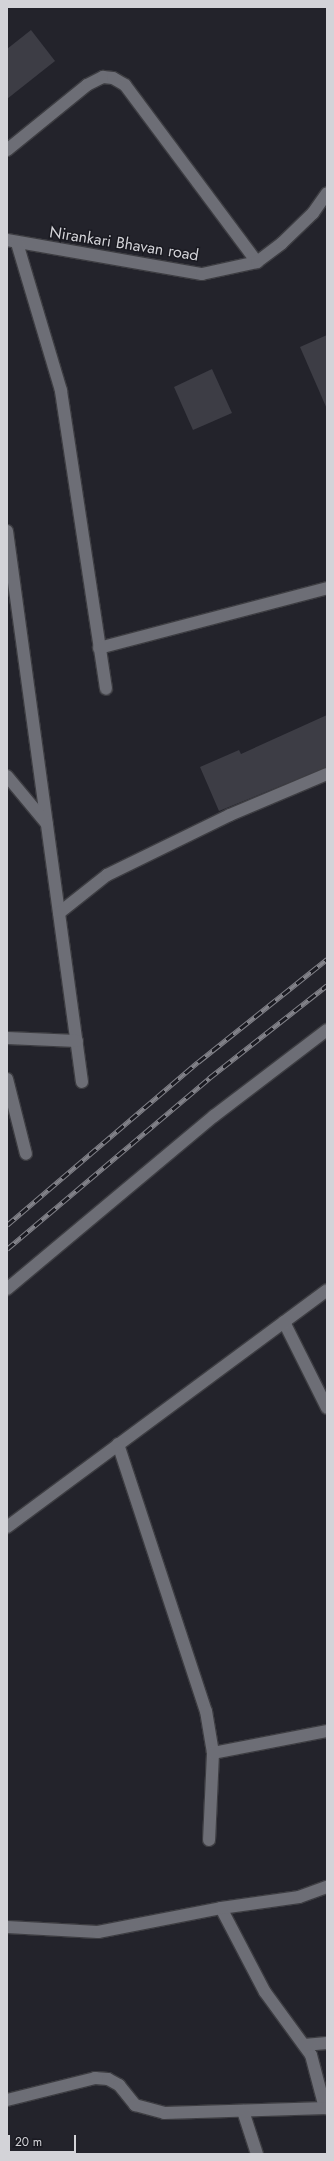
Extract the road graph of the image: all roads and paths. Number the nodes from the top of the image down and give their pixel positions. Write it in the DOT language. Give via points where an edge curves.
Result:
graph roads {
  1 [pos="7,150"];
  2 [pos="327,193"];
  3 [pos="12,242"];
  4 [pos="257,262"];
  5 [pos="7,531"];
  6 [pos="327,588"];
  7 [pos="99,648"];
  8 [pos="106,690"];
  9 [pos="327,774"];
  10 [pos="7,776"];
  11 [pos="47,824"];
  12 [pos="59,913"];
  13 [pos="327,1030"];
  14 [pos="7,1038"];
  15 [pos="77,1041"];
  16 [pos="7,1079"];
  17 [pos="82,1082"];
  18 [pos="26,1154"];
  19 [pos="7,1289"];
  20 [pos="327,1290"];
  21 [pos="284,1322"];
  22 [pos="327,1408"];
  23 [pos="118,1444"];
  24 [pos="7,1527"];
  25 [pos="327,1731"];
  26 [pos="212,1753"];
  27 [pos="209,1840"];
  28 [pos="327,1886"];
  29 [pos="221,1908"];
  30 [pos="7,1928"];
  31 [pos="327,2043"];
  32 [pos="304,2045"];
  33 [pos="7,2100"];
  34 [pos="326,2108"];
  35 [pos="243,2111"];
  36 [pos="258,2154"];
  1 -- 4 [label="street" via="87,85 103,77 113,78 125,85"];
  2 -- 4 [label="street, Nirankari Bhavan road" via="314,213"];
  3 -- 4 [label="street, Nirankari Bhavan road" via="202,274"];
  3 -- 7 [label="street" via="61,391"];
  5 -- 11 [label="street"];
  6 -- 7 [label="street"];
  7 -- 8 [label="street"];
  9 -- 12 [label="street" via="230,815 107,875"];
  10 -- 11 [label="street"];
  11 -- 12 [label="street"];
  12 -- 15 [label="street"];
  13 -- 19 [label="street" via="202,1125"];
  14 -- 15 [label="street"];
  15 -- 17 [label="street"];
  16 -- 18 [label="street"];
  20 -- 21 [label="street"];
  21 -- 22 [label="street"];
  21 -- 23 [label="street"];
  23 -- 24 [label="street"];
  23 -- 26 [label="street" via="206,1711"];
  25 -- 26 [label="street"];
  26 -- 27 [label="street"];
  28 -- 29 [label="street" via="300,1897"];
  29 -- 30 [label="street" via="98,1932"];
  29 -- 32 [label="street" via="262,1987"];
  31 -- 32 [label="street"];
  32 -- 34 [label="street" via="315,2067"];
  33 -- 35 [label="street" via="95,2078 108,2079 119,2084 135,2105 150,2111"];
  34 -- 35 [label="street"];
  35 -- 36 [label="street"];
}
